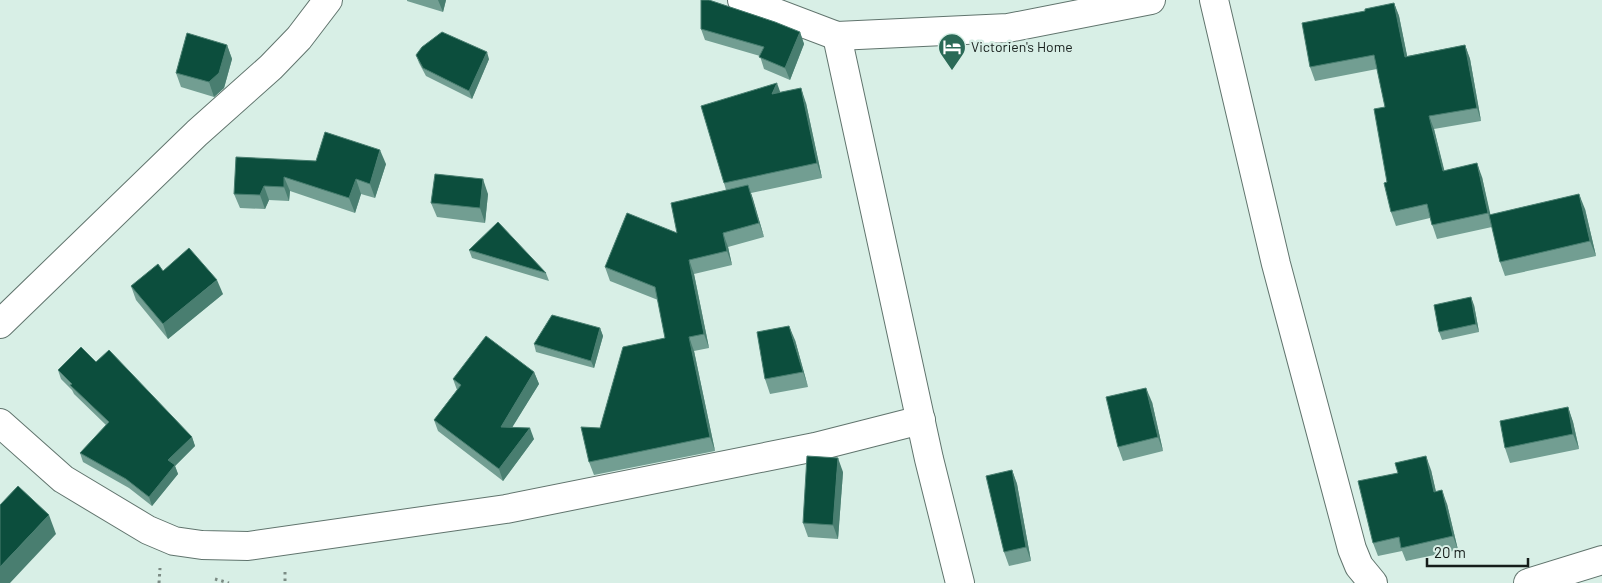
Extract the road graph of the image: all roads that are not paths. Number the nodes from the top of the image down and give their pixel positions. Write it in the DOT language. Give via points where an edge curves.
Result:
graph roads {
  1 [pos="328,0"];
  2 [pos="742,0"];
  3 [pos="1151,0"];
  4 [pos="1214,0"];
  5 [pos="837,36"];
  6 [pos="0,324"];
  7 [pos="921,420"];
  8 [pos="0,423"];
  9 [pos="1602,560"];
  10 [pos="960,583"];
  11 [pos="1373,583"];
  12 [pos="1528,583"];
  1 -- 6 [label="street" via="299,38 271,67 197,133"];
  2 -- 5 [label="street"];
  3 -- 5 [label="street" via="1008,28"];
  4 -- 11 [label="street" via="1276,264 1352,549 1359,566"];
  5 -- 7 [label="street"];
  7 -- 8 [label="street" via="815,447 506,509 248,546 174,541 148,530 64,480"];
  7 -- 10 [label="street"];
  9 -- 12 [label="street"];
}
